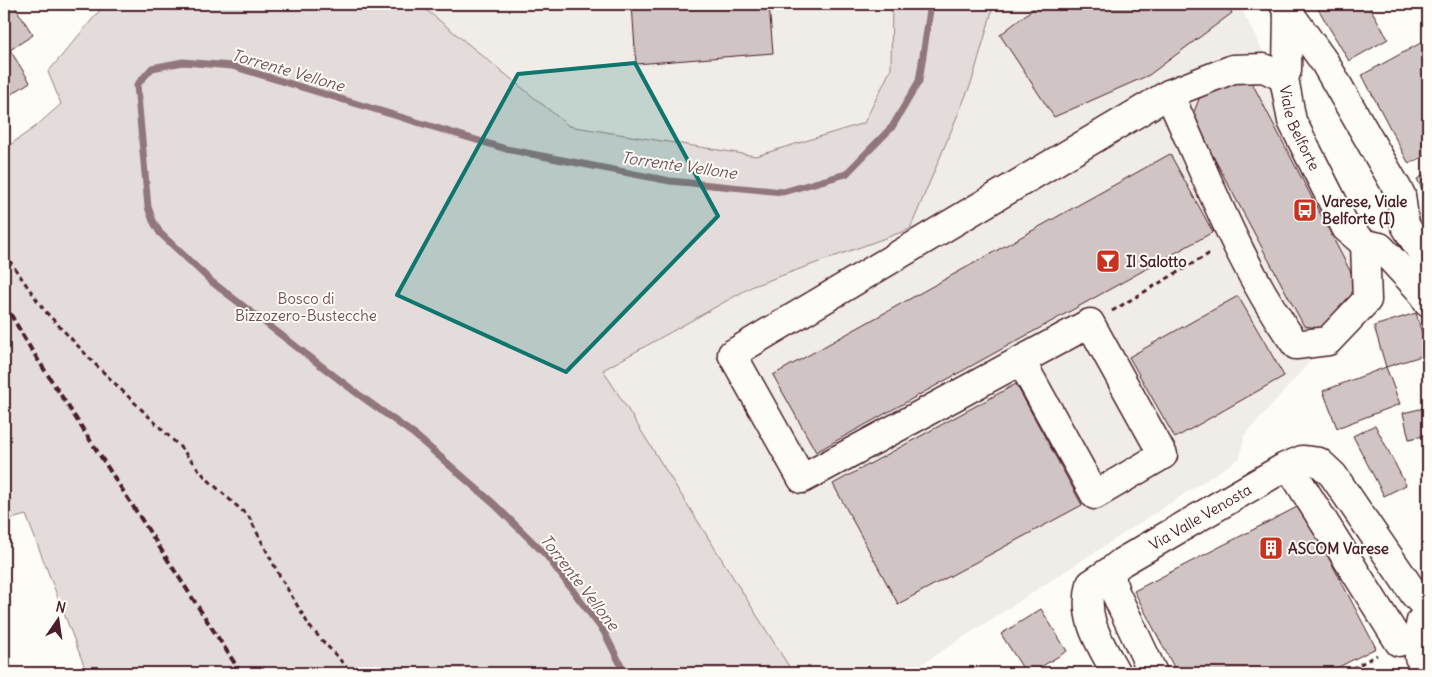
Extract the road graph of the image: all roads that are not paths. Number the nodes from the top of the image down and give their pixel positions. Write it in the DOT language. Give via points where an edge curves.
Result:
graph roads {
  1 [pos="1285,8"];
  2 [pos="1325,63"];
  3 [pos="1285,74"];
  4 [pos="1169,94"];
  5 [pos="1405,225"];
  6 [pos="1372,245"];
  7 [pos="1428,262"];
  8 [pos="1428,303"];
  9 [pos="1021,361"];
  10 [pos="1289,466"];
  11 [pos="1112,570"];
  12 [pos="1424,607"];
  13 [pos="1116,673"];
  14 [pos="1154,673"];
  1 -- 2 [label="main road, Viale Belforte"];
  1 -- 3 [label="main road, Viale Belforte"];
  2 -- 3 [label="main road, Viale Belforte"];
  2 -- 5 [label="main road, Viale Belforte" via="1401,195"];
  3 -- 4 [label="main road" via="1264,68 1233,69"];
  3 -- 6 [label="main road, Viale Belforte" via="1292,122 1346,228"];
  4 -- 6 [label="main road" via="1235,239 1275,315 1296,345 1328,341 1367,300"];
  4 -- 9 [label="main road" via="732,354 802,479"];
  5 -- 6 [label="main road" via="1392,238"];
  5 -- 7 [label="main road, Viale Belforte"];
  6 -- 8 [label="main road, Viale Belforte" via="1420,290"];
  9 -- 9 [label="main road" via="1090,324 1163,455 1095,495"];
  10 -- 11 [label="main road, Via Valle Venosta"];
  10 -- 12 [label="main road, Via Valle Venosta" via="1302,460 1320,462 1333,475"];
  10 -- 12 [label="main road, Via Valle Venosta" via="1409,650 1418,635"];
  11 -- 13 [label="main road, Via Valle Venosta" via="1091,584 1088,598 1091,625"];
  11 -- 14 [label="main road" via="1115,592"];
}
